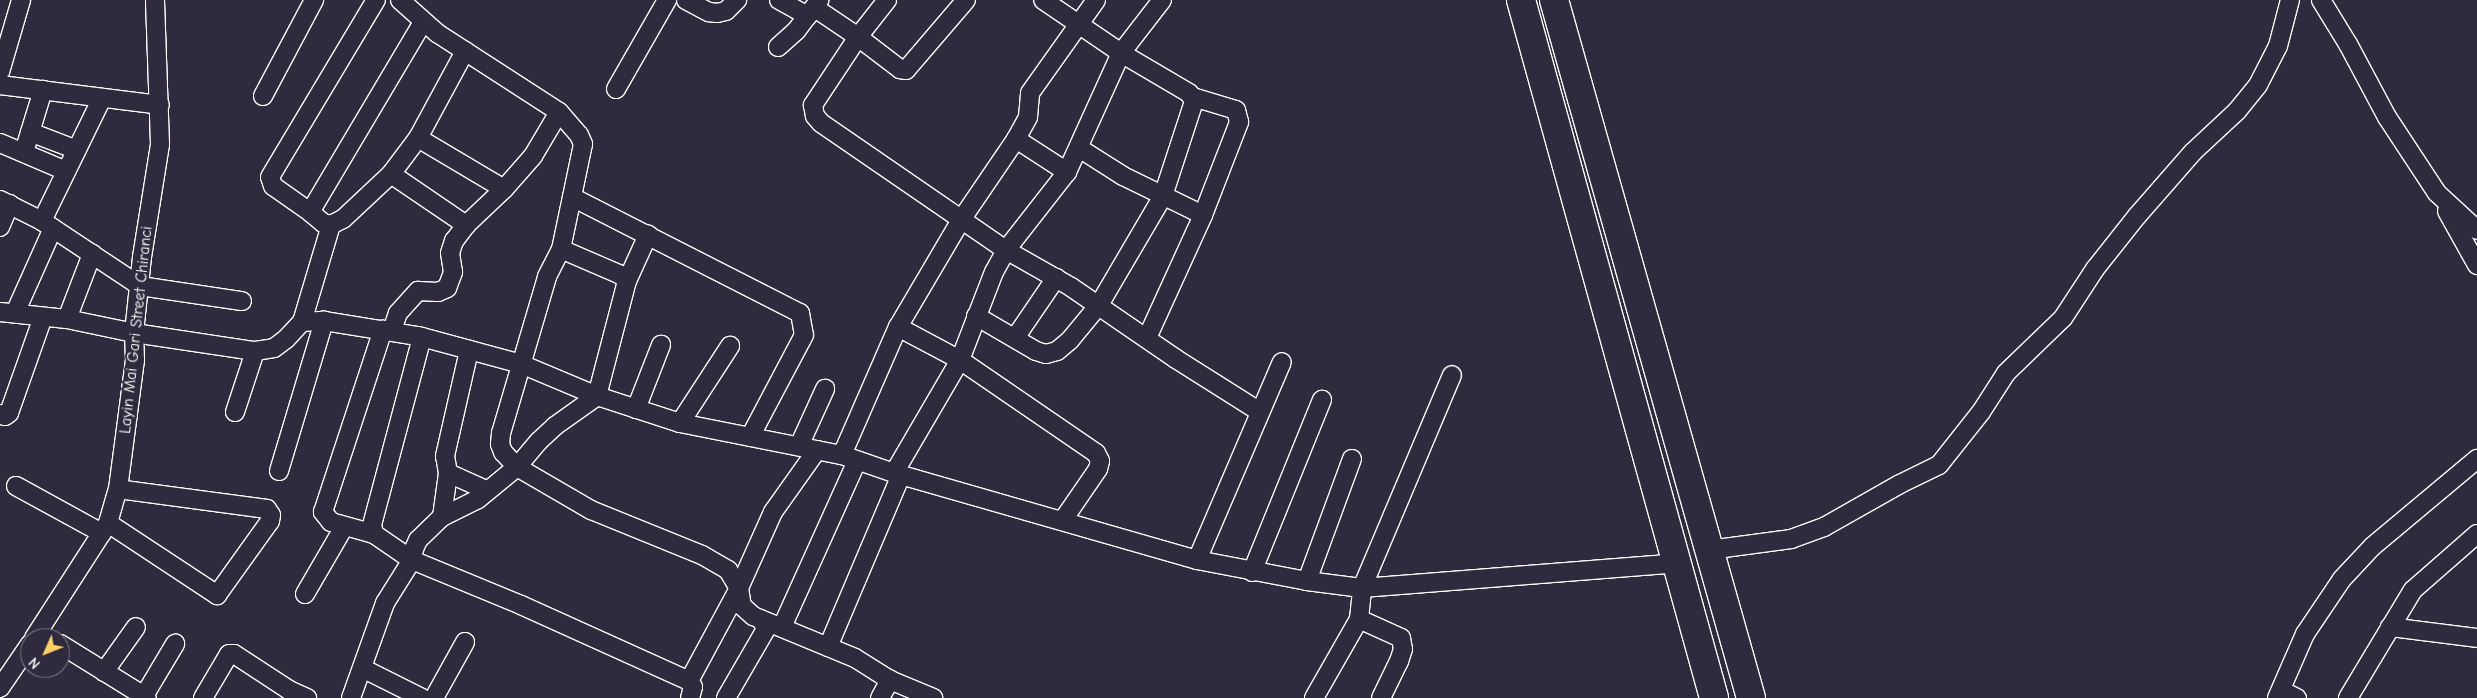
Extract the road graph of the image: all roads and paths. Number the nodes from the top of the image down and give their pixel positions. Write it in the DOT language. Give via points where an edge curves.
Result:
graph roads {
  1 [pos="21,0"];
  2 [pos="155,0"];
  3 [pos="314,0"];
  4 [pos="376,0"];
  5 [pos="400,0"];
  6 [pos="667,0"];
  7 [pos="686,0"];
  8 [pos="736,0"];
  9 [pos="779,0"];
  10 [pos="887,0"];
  11 [pos="966,0"];
  12 [pos="1043,0"];
  13 [pos="1096,0"];
  14 [pos="1162,0"];
  15 [pos="1521,0"];
  16 [pos="1554,0"];
  17 [pos="2290,0"];
  18 [pos="2321,0"];
  19 [pos="814,8"];
  20 [pos="423,22"];
  21 [pos="1078,25"];
  22 [pos="858,37"];
  23 [pos="778,48"];
  24 [pos="465,51"];
  25 [pos="1122,53"];
  26 [pos="0,72"];
  27 [pos="0,85"];
  28 [pos="616,89"];
  29 [pos="43,90"];
  30 [pos="263,96"];
  31 [pos="1193,97"];
  32 [pos="102,98"];
  33 [pos="160,105"];
  34 [pos="559,112"];
  35 [pos="30,132"];
  36 [pos="418,138"];
  37 [pos="1016,140"];
  38 [pos="0,143"];
  39 [pos="1079,148"];
  40 [pos="77,150"];
  41 [pos="24,152"];
  42 [pos="66,171"];
  43 [pos="1067,172"];
  44 [pos="391,174"];
  45 [pos="504,189"];
  46 [pos="2437,193"];
  47 [pos="1163,196"];
  48 [pos="572,197"];
  49 [pos="5,202"];
  50 [pos="310,212"];
  51 [pos="1203,214"];
  52 [pos="961,220"];
  53 [pos="48,224"];
  54 [pos="331,225"];
  55 [pos="466,225"];
  56 [pos="0,228"];
  57 [pos="2477,230"];
  58 [pos="648,235"];
  59 [pos="561,249"];
  60 [pos="1006,250"];
  61 [pos="92,254"];
  62 [pos="2477,265"];
  63 [pos="1056,278"];
  64 [pos="627,282"];
  65 [pos="140,286"];
  66 [pos="242,301"];
  67 [pos="1099,305"];
  68 [pos="5,315"];
  69 [pos="976,316"];
  70 [pos="43,317"];
  71 [pos="67,319"];
  72 [pos="324,321"];
  73 [pos="302,322"];
  74 [pos="898,327"];
  75 [pos="809,329"];
  76 [pos="387,330"];
  77 [pos="134,333"];
  78 [pos="422,337"];
  79 [pos="1015,338"];
  80 [pos="1147,338"];
  81 [pos="661,345"];
  82 [pos="730,346"];
  83 [pos="469,350"];
  84 [pos="255,351"];
  85 [pos="960,360"];
  86 [pos="1282,362"];
  87 [pos="521,364"];
  88 [pos="1452,375"];
  89 [pos="825,389"];
  90 [pos="597,396"];
  91 [pos="1322,400"];
  92 [pos="636,409"];
  93 [pos="235,412"];
  94 [pos="1260,412"];
  95 [pos="0,414"];
  96 [pos="680,423"];
  97 [pos="750,437"];
  98 [pos="798,446"];
  99 [pos="817,450"];
  100 [pos="849,458"];
  101 [pos="1352,459"];
  102 [pos="2477,459"];
  103 [pos="517,467"];
  104 [pos="279,471"];
  105 [pos="448,473"];
  106 [pos="898,474"];
  107 [pos="16,486"];
  108 [pos="118,489"];
  109 [pos="486,490"];
  110 [pos="442,517"];
  111 [pos="1063,520"];
  112 [pos="344,527"];
  113 [pos="105,528"];
  114 [pos="374,534"];
  115 [pos="2477,534"];
  116 [pos="1709,550"];
  117 [pos="412,560"];
  118 [pos="1197,560"];
  119 [pos="1676,563"];
  120 [pos="1252,572"];
  121 [pos="1307,581"];
  122 [pos="739,588"];
  123 [pos="1362,588"];
  124 [pos="305,594"];
  125 [pos="1359,618"];
  126 [pos="761,619"];
  127 [pos="136,627"];
  128 [pos="782,627"];
  129 [pos="2390,627"];
  130 [pos="44,628"];
  131 [pos="2477,638"];
  132 [pos="465,642"];
  133 [pos="174,644"];
  134 [pos="828,647"];
  135 [pos="70,650"];
  136 [pos="20,662"];
  137 [pos="362,668"];
  138 [pos="104,672"];
  139 [pos="890,680"];
  140 [pos="0,688"];
  141 [pos="689,689"];
  142 [pos="2279,694"];
  143 [pos="209,696"];
  144 [pos="145,697"];
  145 [pos="928,697"];
  146 [pos="307,698"];
  147 [pos="351,698"];
  148 [pos="422,698"];
  149 [pos="434,698"];
  150 [pos="726,698"];
  151 [pos="880,698"];
  152 [pos="1314,698"];
  153 [pos="1381,698"];
  154 [pos="1714,698"];
  155 [pos="1751,698"];
  156 [pos="2297,698"];
  157 [pos="2348,698"];
  1 -- 26 [label="street"];
  2 -- 33 [label="street, Layin Mai Gari Street Chiranci"];
  3 -- 30 [label="street"];
  4 -- 50 [label="street" via="270,177 273,186"];
  5 -- 20 [label="street"];
  6 -- 28 [label="street"];
  7 -- 8 [label="street" via="717,13 726,11"];
  9 -- 19 [label="street"];
  10 -- 22 [label="street"];
  11 -- 22 [label="street" via="906,70 900,70"];
  12 -- 21 [label="street"];
  13 -- 21 [label="street"];
  14 -- 25 [label="street"];
  15 -- 119 [label="main road"];
  16 -- 116 [label="main road"];
  17 -- 116 [label="street" via="2278,46 2258,85 2237,111 2193,152 2138,216 2095,269 2063,318 2006,373 1981,412 1939,465 1824,527 1791,539"];
  18 -- 46 [label="street" via="2387,117"];
  19 -- 22 [label="street"];
  19 -- 23 [label="street"];
  20 -- 24 [label="street"];
  20 -- 50 [label="street"];
  21 -- 25 [label="street"];
  21 -- 37 [label="street" via="1030,93 1028,117"];
  22 -- 52 [label="street" via="813,105 815,116"];
  24 -- 34 [label="street"];
  24 -- 36 [label="street"];
  25 -- 31 [label="street"];
  25 -- 39 [label="street"];
  27 -- 29 [label="street"];
  29 -- 32 [label="street"];
  29 -- 35 [label="street"];
  31 -- 47 [label="street"];
  31 -- 51 [label="street" via="1236,110 1239,114 1239,122"];
  32 -- 33 [label="street"];
  32 -- 40 [label="street"];
  33 -- 65 [label="street, Layin Mai Gari Street Chiranci" via="160,144"];
  34 -- 45 [label="street" via="533,156"];
  34 -- 48 [label="street" via="583,144"];
  35 -- 40 [label="street"];
  35 -- 41 [label="street"];
  36 -- 44 [label="street"];
  36 -- 45 [label="street"];
  37 -- 43 [label="street"];
  37 -- 52 [label="street"];
  38 -- 41 [label="street"];
  39 -- 43 [label="street"];
  39 -- 47 [label="street" via="1122,176"];
  40 -- 42 [label="street"];
  41 -- 42 [label="street"];
  42 -- 53 [label="street"];
  43 -- 60 [label="street"];
  44 -- 54 [label="street" via="343,219"];
  44 -- 55 [label="street"];
  45 -- 55 [label="street"];
  46 -- 57 [label="street"];
  46 -- 62 [label="street"];
  47 -- 51 [label="street"];
  47 -- 67 [label="street"];
  48 -- 58 [label="street"];
  48 -- 59 [label="street"];
  49 -- 53 [label="street"];
  49 -- 56 [label="street"];
  50 -- 54 [label="street" via="323,223"];
  51 -- 80 [label="street"];
  52 -- 60 [label="street"];
  52 -- 74 [label="street"];
  53 -- 61 [label="street"];
  53 -- 68 [label="street"];
  54 -- 73 [label="street"];
  55 -- 76 [label="street" via="450,253 452,272 447,288 438,292 418,291 398,312"];
  58 -- 64 [label="street"];
  58 -- 97 [label="street" via="800,313 804,335"];
  59 -- 64 [label="street" via="621,275"];
  59 -- 87 [label="street" via="548,276"];
  60 -- 63 [label="street"];
  60 -- 69 [label="street"];
  61 -- 65 [label="street"];
  61 -- 71 [label="street"];
  63 -- 67 [label="street"];
  63 -- 79 [label="street"];
  64 -- 90 [label="street"];
  65 -- 66 [label="street"];
  65 -- 77 [label="street, Layin Mai Gari Street Chiranci"];
  67 -- 79 [label="street" via="1070,340 1057,350 1046,354"];
  67 -- 80 [label="street"];
  68 -- 70 [label="street"];
  69 -- 79 [label="street"];
  69 -- 85 [label="street"];
  70 -- 71 [label="street"];
  70 -- 95 [label="street" via="9,413 5,416"];
  71 -- 77 [label="street"];
  72 -- 73 [label="street"];
  72 -- 76 [label="street"];
  72 -- 104 [label="street"];
  73 -- 84 [label="street" via="274,348"];
  74 -- 85 [label="street"];
  74 -- 100 [label="street"];
  75 -- 97 [label="street"];
  76 -- 78 [label="street"];
  76 -- 112 [label="street" via="323,512 331,522"];
  77 -- 84 [label="street"];
  77 -- 108 [label="street, Layin Mai Gari Street Chiranci" via="135,360"];
  78 -- 83 [label="street"];
  78 -- 114 [label="street" via="372,525"];
  80 -- 94 [label="street"];
  81 -- 92 [label="street"];
  82 -- 96 [label="street"];
  83 -- 87 [label="street"];
  83 -- 105 [label="street" via="445,456"];
  84 -- 93 [label="street"];
  85 -- 106 [label="street"];
  85 -- 111 [label="street" via="1096,453 1100,461 1098,469"];
  86 -- 94 [label="street"];
  87 -- 90 [label="street"];
  87 -- 103 [label="street" via="500,444"];
  88 -- 123 [label="street"];
  89 -- 98 [label="street"];
  90 -- 92 [label="street"];
  90 -- 103 [label="street" via="538,441"];
  91 -- 120 [label="street"];
  92 -- 96 [label="street"];
  94 -- 118 [label="street"];
  96 -- 97 [label="street"];
  97 -- 98 [label="street"];
  98 -- 99 [label="street"];
  99 -- 100 [label="street"];
  99 -- 122 [label="street" via="773,512"];
  100 -- 106 [label="street"];
  100 -- 128 [label="street"];
  101 -- 121 [label="street"];
  102 -- 142 [label="street" via="2373,546 2342,580 2305,634"];
  103 -- 109 [label="street"];
  103 -- 122 [label="street" via="590,510 715,562 728,570"];
  105 -- 109 [label="street"];
  105 -- 110 [label="street"];
  106 -- 111 [label="street"];
  106 -- 134 [label="street"];
  107 -- 113 [label="street"];
  108 -- 113 [label="street, Layin Mai Gari Street Chiranci"];
  108 -- 113 [label="street" via="267,509 270,521 217,595"];
  109 -- 110 [label="street" via="466,506"];
  110 -- 117 [label="street" via="418,540"];
  111 -- 118 [label="street"];
  112 -- 114 [label="street"];
  112 -- 124 [label="street"];
  113 -- 130 [label="street, Layin Mai Gari Street Chiranci"];
  114 -- 117 [label="street"];
  115 -- 129 [label="street" via="2414,590"];
  116 -- 155 [label="main road"];
  117 -- 137 [label="street" via="385,603"];
  117 -- 141 [label="street" via="520,605"];
  118 -- 120 [label="street"];
  119 -- 123 [label="street"];
  119 -- 154 [label="main road"];
  120 -- 121 [label="street"];
  121 -- 123 [label="street"];
  122 -- 126 [label="street" via="742,606"];
  122 -- 141 [label="street"];
  123 -- 125 [label="street"];
  125 -- 152 [label="street"];
  125 -- 153 [label="street" via="1401,638 1403,649"];
  126 -- 128 [label="street"];
  126 -- 150 [label="street" via="766,629"];
  127 -- 138 [label="street"];
  128 -- 134 [label="street"];
  129 -- 131 [label="street"];
  129 -- 157 [label="street"];
  132 -- 149 [label="street"];
  133 -- 144 [label="street"];
  134 -- 139 [label="street" via="855,658"];
  135 -- 138 [label="street"];
  136 -- 140 [label="street, Layin Mai Gari Street Chiranci"];
  137 -- 147 [label="street"];
  137 -- 148 [label="street"];
  138 -- 144 [label="street"];
  139 -- 145 [label="street"];
  139 -- 151 [label="street"];
  142 -- 156 [label="street"];
  143 -- 146 [label="street" via="228,654 234,654"];
}
